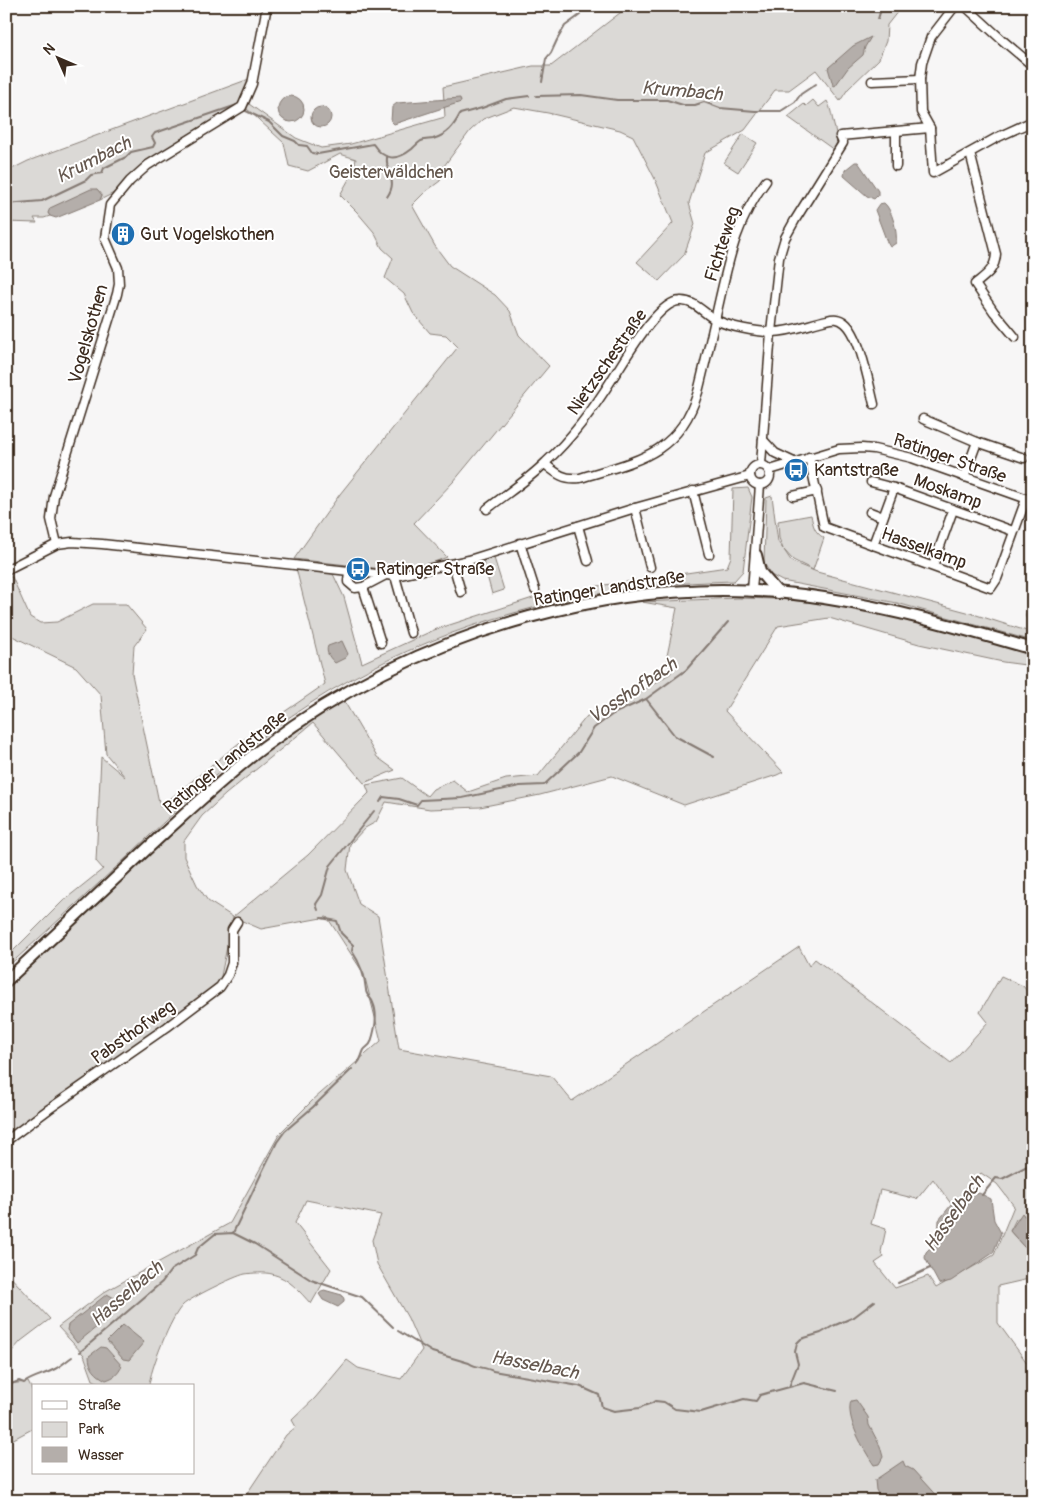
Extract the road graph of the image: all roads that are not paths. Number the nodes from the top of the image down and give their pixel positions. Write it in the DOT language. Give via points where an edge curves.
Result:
graph roads {
  1 [pos="267,6"];
  2 [pos="955,6"];
  3 [pos="965,6"];
  4 [pos="1033,66"];
  5 [pos="920,79"];
  6 [pos="872,80"];
  7 [pos="1033,121"];
  8 [pos="930,128"];
  9 [pos="896,132"];
  10 [pos="970,153"];
  11 [pos="896,166"];
  12 [pos="766,181"];
  13 [pos="715,320"];
  14 [pos="771,332"];
  15 [pos="1015,337"];
  16 [pos="874,404"];
  17 [pos="923,419"];
  18 [pos="763,440"];
  19 [pos="977,442"];
  20 [pos="809,457"];
  21 [pos="1024,458"];
  22 [pos="794,462"];
  23 [pos="545,464"];
  24 [pos="761,464"];
  25 [pos="770,470"];
  26 [pos="750,476"];
  27 [pos="964,477"];
  28 [pos="871,482"];
  29 [pos="760,485"];
  30 [pos="894,488"];
  31 [pos="692,491"];
  32 [pos="817,491"];
  33 [pos="793,496"];
  34 [pos="1029,500"];
  35 [pos="635,508"];
  36 [pos="486,509"];
  37 [pos="953,510"];
  38 [pos="870,512"];
  39 [pos="883,517"];
  40 [pos="578,526"];
  41 [pos="1014,531"];
  42 [pos="58,544"];
  43 [pos="520,544"];
  44 [pos="873,545"];
  45 [pos="709,554"];
  46 [pos="756,555"];
  47 [pos="588,561"];
  48 [pos="453,564"];
  49 [pos="933,566"];
  50 [pos="650,567"];
  51 [pos="6,570"];
  52 [pos="349,571"];
  53 [pos="384,576"];
  54 [pos="395,576"];
  55 [pos="363,587"];
  56 [pos="534,590"];
  57 [pos="752,591"];
  58 [pos="461,592"];
  59 [pos="778,593"];
  60 [pos="411,633"];
  61 [pos="381,643"];
  62 [pos="1033,649"];
  63 [pos="6,735"];
  64 [pos="6,750"];
  65 [pos="237,922"];
  66 [pos="6,981"];
  67 [pos="6,1141"];
  1 -- 42 [label="street, Vogelskothen" via="252,84 242,107 148,165 110,205 106,238 118,268 119,284 54,496 51,519"];
  2 -- 5 [label="street" via="931,37"];
  3 -- 4 [label="street"];
  5 -- 6 [label="street"];
  5 -- 8 [label="street" via="921,112"];
  7 -- 10 [label="street"];
  8 -- 9 [label="street"];
  8 -- 10 [label="street" via="933,174"];
  9 -- 11 [label="street"];
  9 -- 14 [label="street" via="840,136 843,144 786,238 779,258"];
  10 -- 15 [label="street" via="996,254 992,268 975,284"];
  12 -- 13 [label="street, Fichteweg" via="752,199 738,229"];
  13 -- 14 [label="street, Nietzschestraße" via="729,326"];
  13 -- 23 [label="street, Nietzschestraße" via="688,301 672,303 662,311 638,338 592,411"];
  13 -- 23 [label="street, Fichteweg" via="694,405 682,427 668,443 639,460 580,478 564,478"];
  14 -- 16 [label="street, Nietzschestraße" via="829,319 846,323 858,343"];
  14 -- 18 [label="street"];
  17 -- 19 [label="street"];
  18 -- 22 [label="street" via="775,453"];
  18 -- 24 [label="street"];
  19 -- 21 [label="street"];
  19 -- 27 [label="street"];
  20 -- 22 [label="street, Ratinger Straße"];
  20 -- 27 [label="street, Ratinger Straße" via="839,449 874,449 912,458"];
  20 -- 32 [label="street, Hasselkamp"];
  22 -- 25 [label="street, Ratinger Straße"];
  23 -- 36 [label="street, Nietzschestraße"];
  24 -- 25 [label="street"];
  24 -- 26 [label="street" via="752,468"];
  25 -- 29 [label="street" via="769,481"];
  26 -- 29 [label="street" via="754,483"];
  26 -- 31 [label="street"];
  27 -- 34 [label="street, Ratinger Straße"];
  28 -- 30 [label="street, Moskamp"];
  29 -- 46 [label="street"];
  30 -- 37 [label="street, Moskamp"];
  30 -- 39 [label="street"];
  31 -- 35 [label="street"];
  31 -- 45 [label="street"];
  32 -- 33 [label="street"];
  32 -- 44 [label="street, Hasselkamp" via="824,527"];
  34 -- 41 [label="street, Hasselkamp"];
  35 -- 40 [label="street"];
  35 -- 50 [label="street"];
  37 -- 41 [label="street, Moskamp"];
  37 -- 49 [label="street"];
  38 -- 39 [label="street"];
  39 -- 44 [label="street"];
  40 -- 43 [label="street"];
  40 -- 47 [label="street"];
  41 -- 49 [label="street, Hasselkamp" via="991,588"];
  42 -- 51 [label="street"];
  42 -- 52 [label="street" via="102,544"];
  43 -- 48 [label="street"];
  43 -- 56 [label="street"];
  44 -- 49 [label="street, Hasselkamp"];
  46 -- 57 [label="street"];
  46 -- 59 [label="main road" via="760,572"];
  48 -- 54 [label="street"];
  48 -- 58 [label="street"];
  52 -- 53 [label="street"];
  52 -- 55 [label="street" via="351,586"];
  53 -- 54 [label="street"];
  53 -- 55 [label="street"];
  54 -- 60 [label="street"];
  55 -- 61 [label="street"];
  57 -- 59 [label="main road, Ratinger Landstraße"];
  57 -- 66 [label="main road, Ratinger Landstraße" via="650,594 557,610 461,639 378,676 294,725 233,772"];
  59 -- 62 [label="main road, Ratinger Landstraße" via="822,597 901,613"];
  63 -- 64 [label="street"];
  65 -- 67 [label="street, Pabsthofweg" via="232,930 232,963 220,987"];
}
